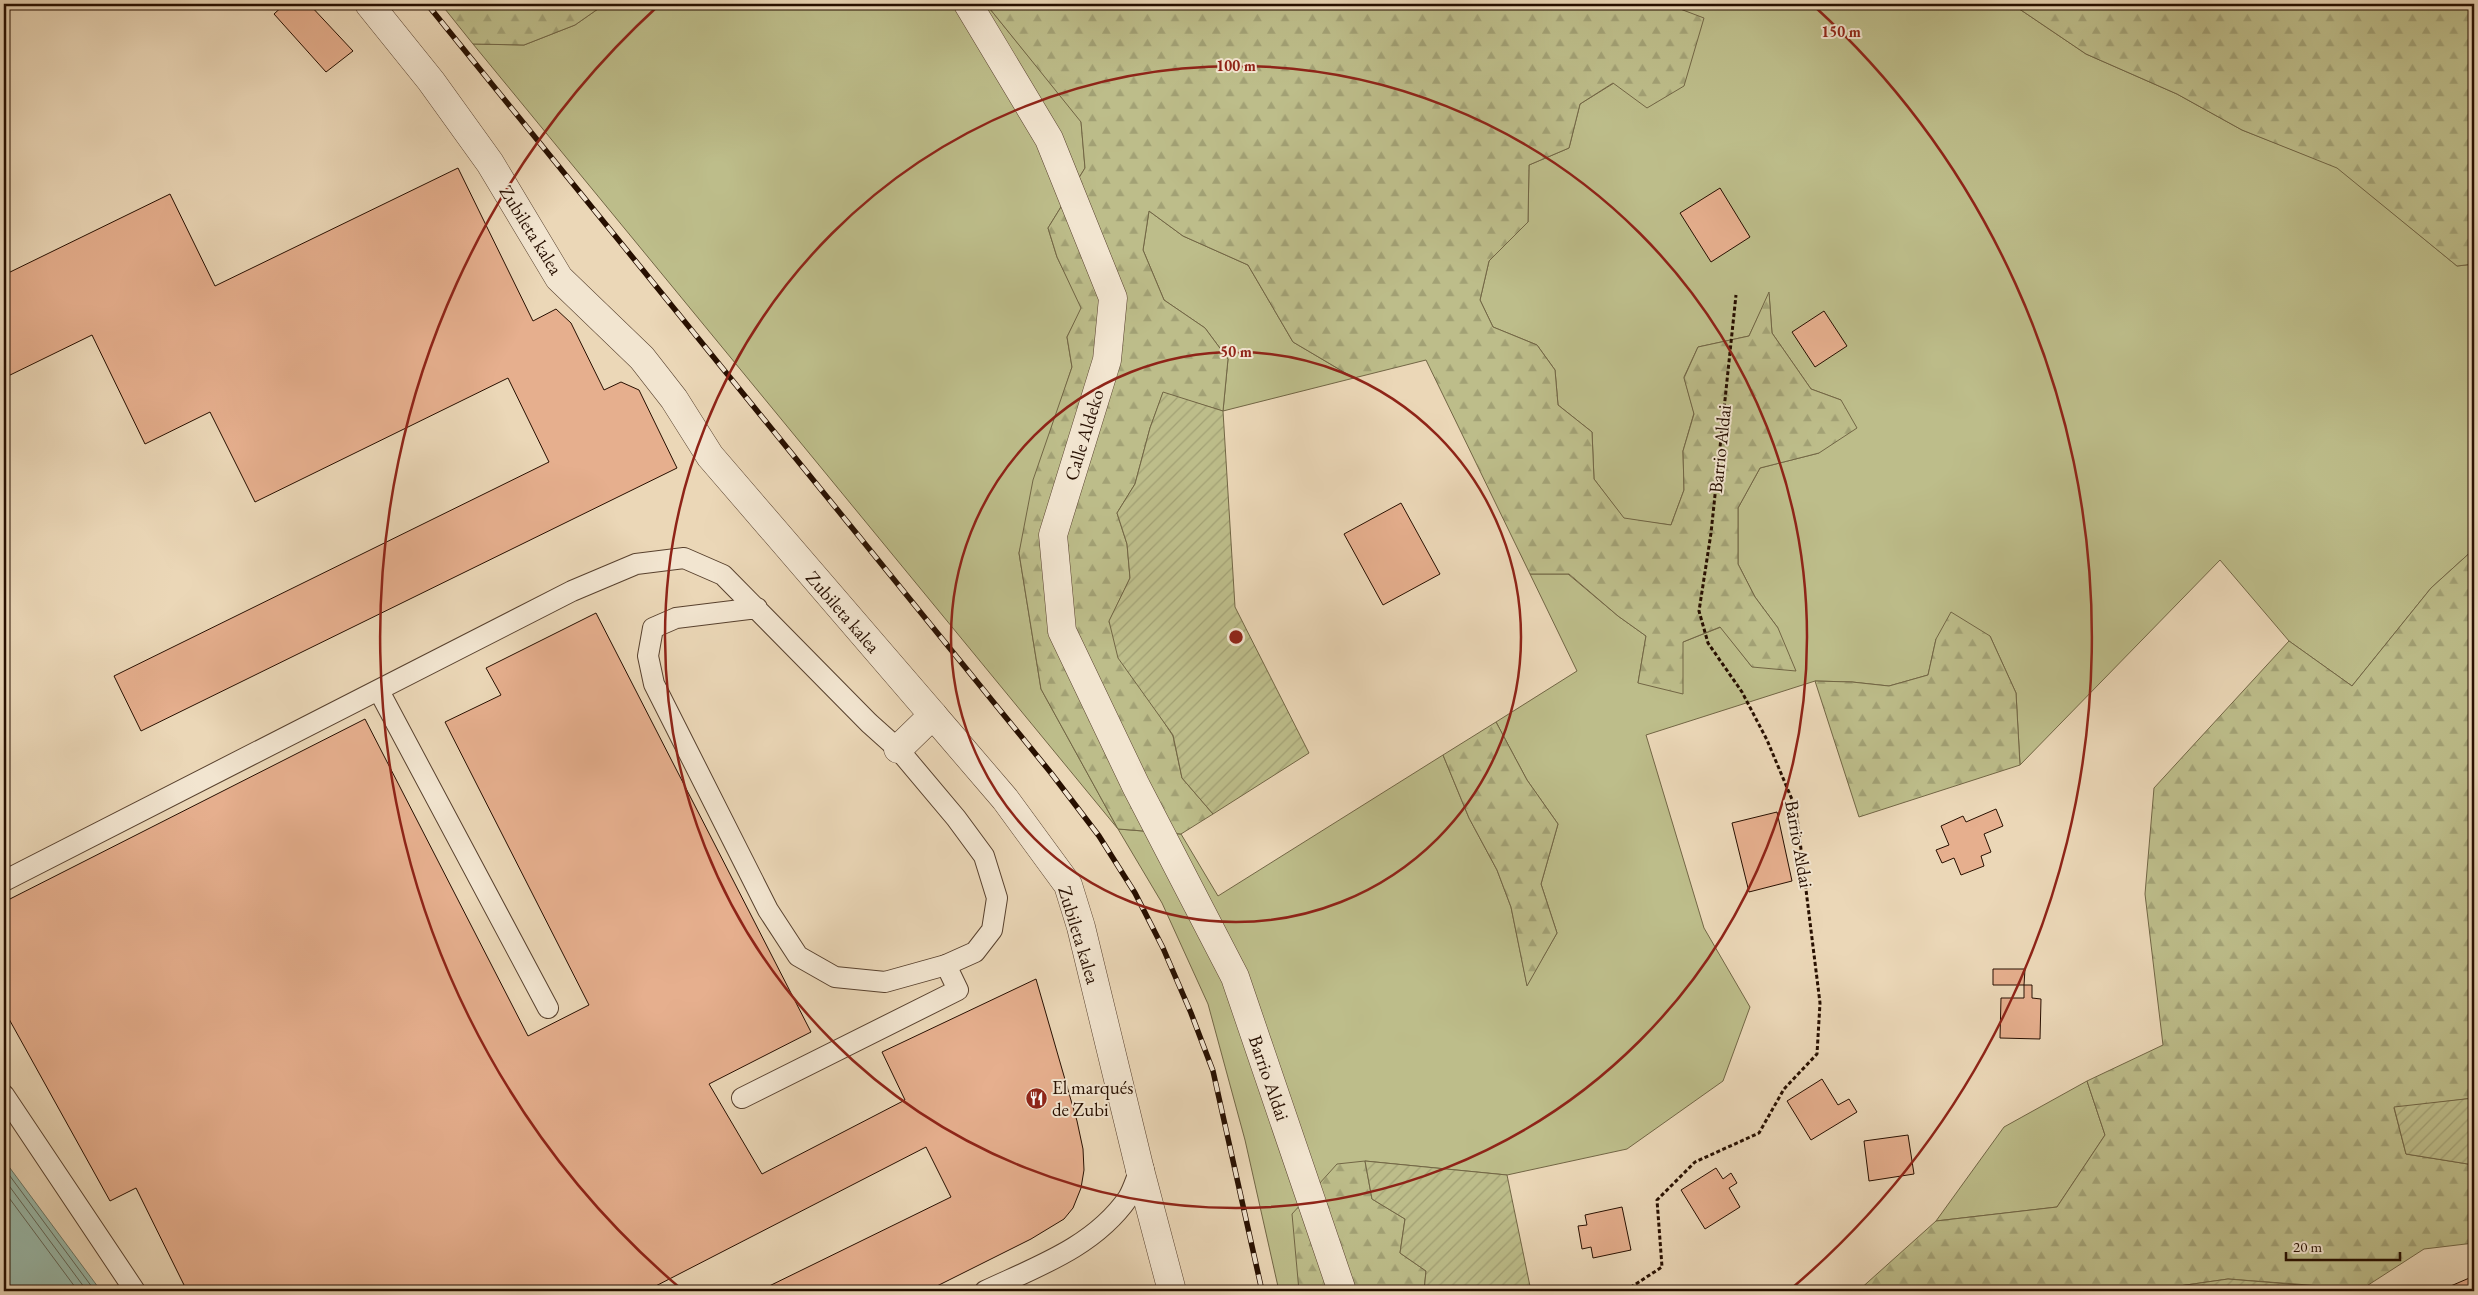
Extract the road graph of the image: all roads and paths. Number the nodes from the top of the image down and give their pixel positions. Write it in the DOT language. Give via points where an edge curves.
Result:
graph roads {
  1 [pos="369,4"];
  2 [pos="968,4"];
  3 [pos="1736,295"];
  4 [pos="757,608"];
  5 [pos="379,691"];
  6 [pos="933,715"];
  7 [pos="898,749"];
  8 [pos="1181,872"];
  9 [pos="4,881"];
  10 [pos="946,965"];
  11 [pos="548,1008"];
  12 [pos="4,1095"];
  13 [pos="742,1098"];
  14 [pos="1140,1170"];
  15 [pos="135,1291"];
  16 [pos="985,1291"];
  17 [pos="1172,1291"];
  18 [pos="1342,1291"];
  19 [pos="1625,1291"];
  1 -- 6 [label="street, Zubileta kalea" via="431,81 490,163 559,278 642,358 674,399 710,456"];
  2 -- 8 [label="street, Calle Aldeko" via="1049,139 1113,298 1108,360 1053,536 1062,631"];
  3 -- 19 [label="path, Barrio Aldai" via="1700,611 1708,643 1742,692 1767,740 1796,809 1820,1003 1816,1054 1784,1089 1759,1133 1694,1162 1657,1200 1662,1267"];
  4 -- 5 [label="lane" via="723,575 684,558 636,564 572,591"];
  4 -- 7 [label="lane"];
  4 -- 10 [label="lane" via="676,618 653,628 648,656 654,684 768,910 798,956 835,977 885,982"];
  5 -- 9 [label="lane"];
  5 -- 11 [label="lane"];
  6 -- 7 [label="street"];
  6 -- 14 [label="street, Zubileta kalea" via="1005,799 1068,885"];
  7 -- 10 [label="lane" via="984,856 997,898 992,930 975,952"];
  8 -- 18 [label="street, Barrio Aldai" via="1235,977"];
  10 -- 13 [label="lane" via="958,990"];
  12 -- 15 [label="lane"];
  14 -- 16 [label="lane" via="1129,1197 1074,1249"];
  14 -- 17 [label="street, Zubileta kalea"];
}
